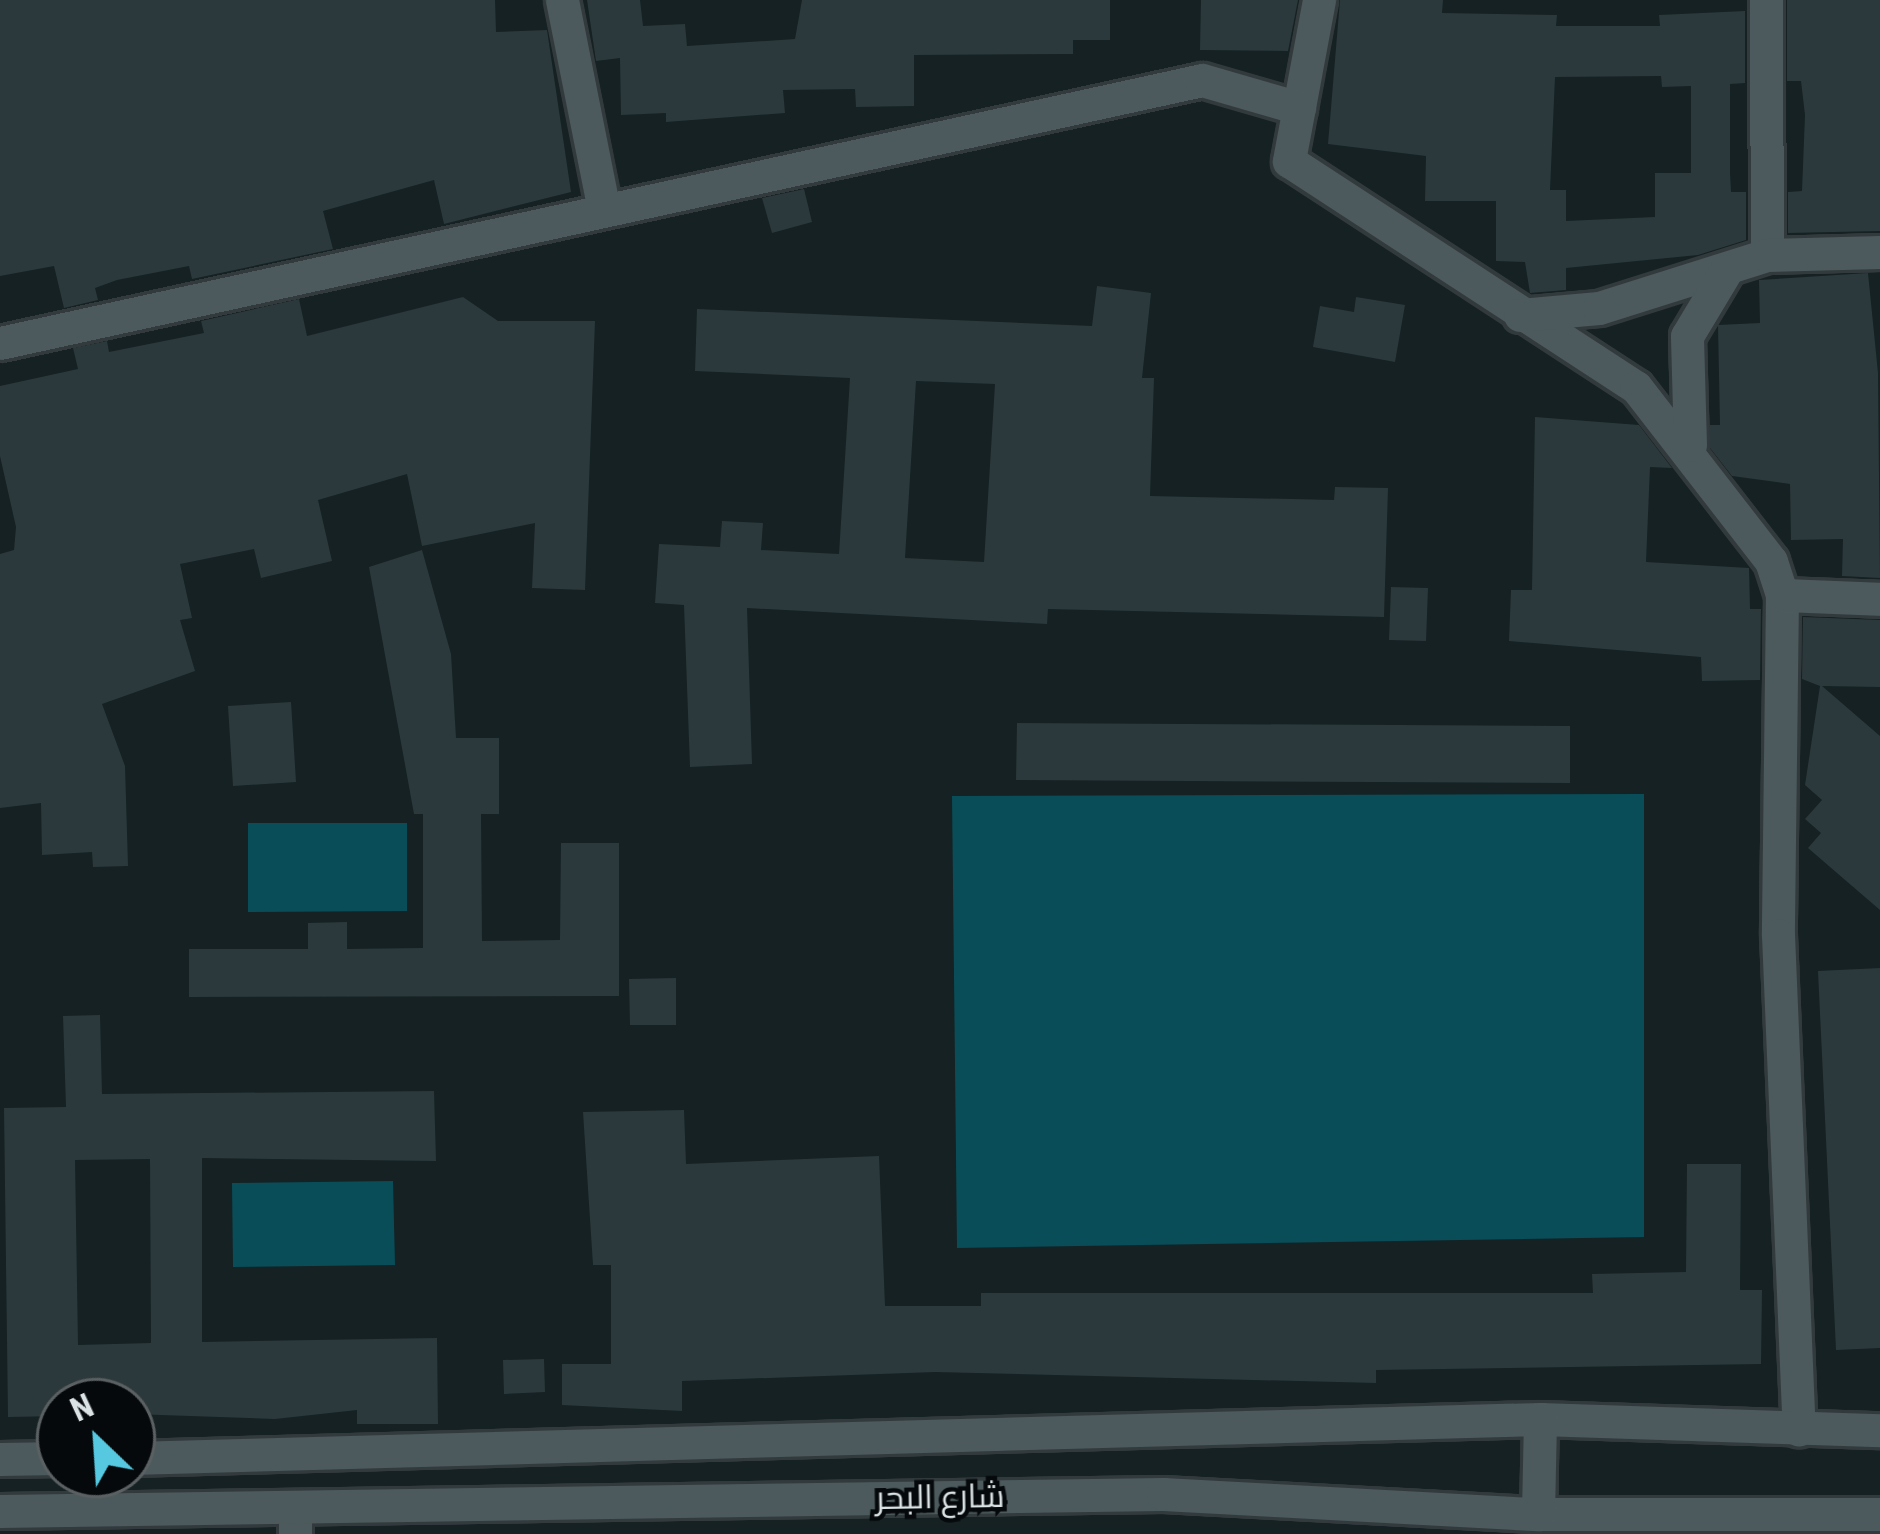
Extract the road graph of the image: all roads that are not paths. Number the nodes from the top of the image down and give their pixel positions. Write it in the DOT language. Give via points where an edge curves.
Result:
graph roads {
  1 [pos="562,0"];
  2 [pos="1319,0"];
  3 [pos="1766,0"];
  4 [pos="1299,107"];
  5 [pos="603,206"];
  6 [pos="1880,252"];
  7 [pos="1767,255"];
  8 [pos="1727,269"];
  9 [pos="1520,315"];
  10 [pos="0,343"];
  11 [pos="1690,445"];
  12 [pos="1782,595"];
  13 [pos="1880,599"];
  14 [pos="1540,1419"];
  15 [pos="1799,1430"];
  16 [pos="1880,1430"];
  17 [pos="156,1457"];
  18 [pos="36,1458"];
  19 [pos="0,1459"];
  20 [pos="0,1511"];
  21 [pos="1880,1514"];
  22 [pos="295,1521"];
  23 [pos="1536,1524"];
  1 -- 5 [label="street"];
  2 -- 4 [label="street"];
  3 -- 7 [label="street"];
  4 -- 5 [label="street" via="1202,80"];
  4 -- 9 [label="street" via="1289,161"];
  5 -- 10 [label="street"];
  6 -- 7 [label="street"];
  7 -- 8 [label="street"];
  8 -- 9 [label="street" via="1599,308"];
  8 -- 11 [label="street" via="1687,336"];
  9 -- 11 [label="street" via="1636,387"];
  11 -- 12 [label="street" via="1771,562"];
  12 -- 13 [label="street"];
  12 -- 15 [label="street" via="1778,935"];
  14 -- 15 [label="street, شارع البحر"];
  14 -- 17 [label="street, شارع البحر"];
  14 -- 23 [label="street"];
  15 -- 16 [label="street, شارع البحر"];
  18 -- 19 [label="street"];
  20 -- 22 [label="street, شارع البحر"];
  21 -- 23 [label="street, شارع البحر"];
  22 -- 23 [label="street, شارع البحر" via="1163,1494"];
}
